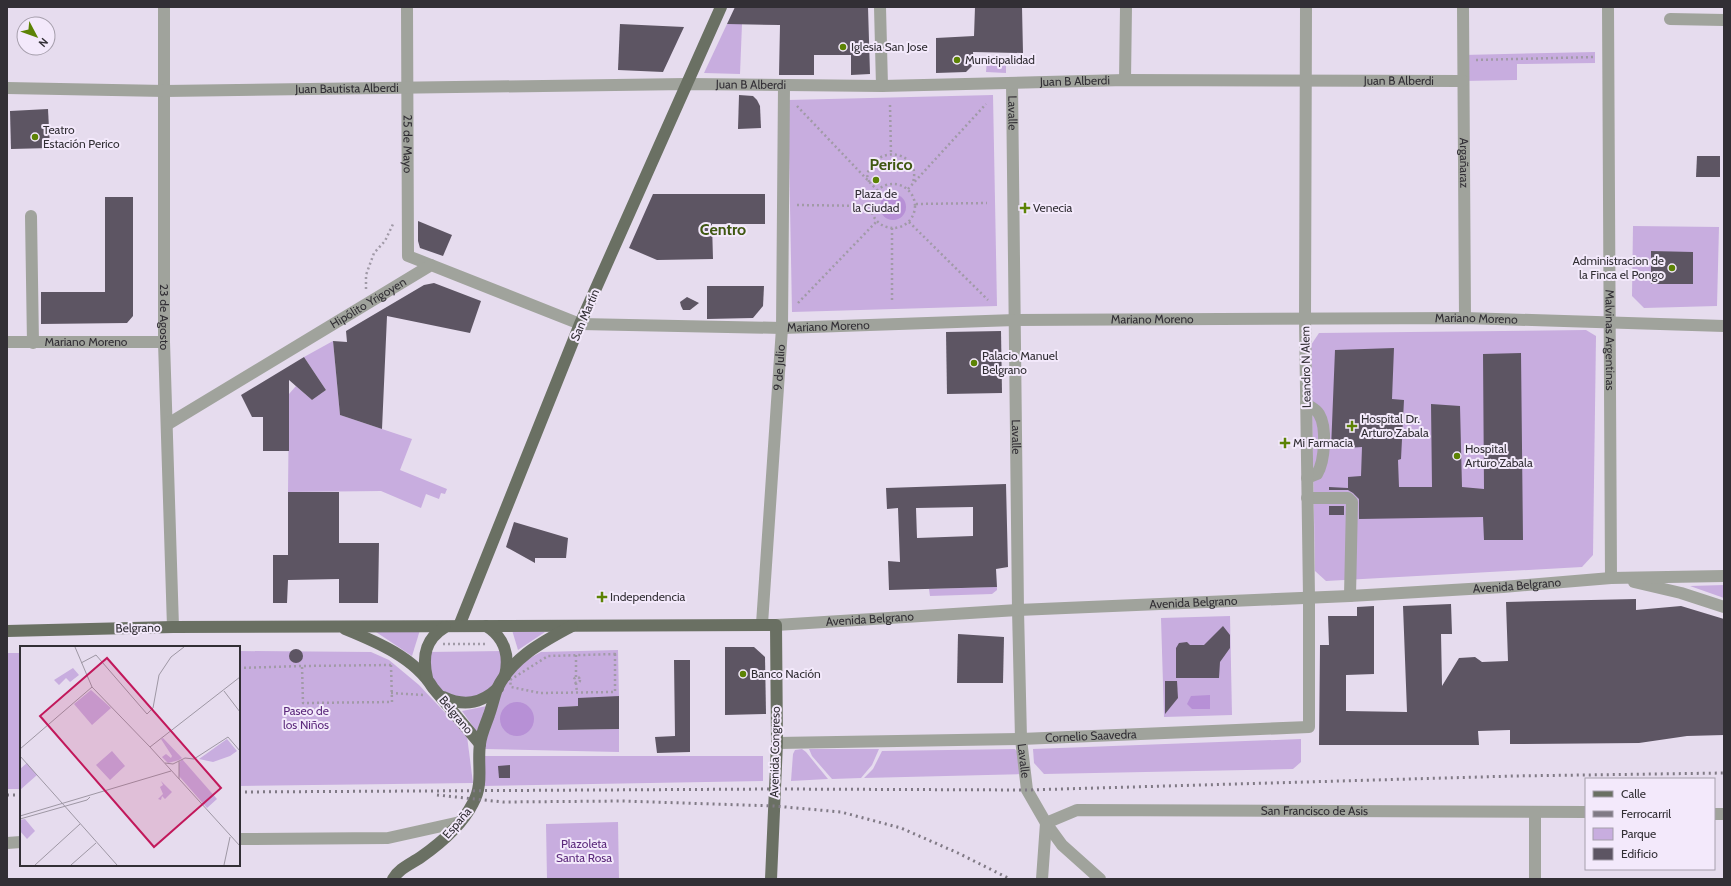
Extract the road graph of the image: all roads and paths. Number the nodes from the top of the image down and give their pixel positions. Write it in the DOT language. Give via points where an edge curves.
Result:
graph roads {
  1 [pos="164,7"];
  2 [pos="406,7"];
  3 [pos="721,7"];
  4 [pos="880,7"];
  5 [pos="1126,7"];
  6 [pos="1306,7"];
  7 [pos="1462,7"];
  8 [pos="1608,7"];
  9 [pos="1670,19"];
  10 [pos="1724,20"];
  11 [pos="1608,57"];
  12 [pos="1471,60"];
  13 [pos="1125,80"];
  14 [pos="1306,81"];
  15 [pos="1463,81"];
  16 [pos="686,84"];
  17 [pos="1012,84"];
  18 [pos="784,86"];
  19 [pos="882,86"];
  20 [pos="407,87"];
  21 [pos="7,88"];
  22 [pos="165,91"];
  23 [pos="986,104"];
  24 [pos="890,105"];
  25 [pos="797,106"];
  26 [pos="891,154"];
  27 [pos="869,182"];
  28 [pos="913,185"];
  29 [pos="908,189"];
  30 [pos="878,191"];
  31 [pos="987,203"];
  32 [pos="916,204"];
  33 [pos="797,205"];
  34 [pos="871,206"];
  35 [pos="31,216"];
  36 [pos="395,220"];
  37 [pos="877,221"];
  38 [pos="909,222"];
  39 [pos="892,228"];
  40 [pos="408,256"];
  41 [pos="431,265"];
  42 [pos="410,276"];
  43 [pos="366,293"];
  44 [pos="988,300"];
  45 [pos="892,301"];
  46 [pos="798,303"];
  47 [pos="1465,318"];
  48 [pos="1015,320"];
  49 [pos="1305,320"];
  50 [pos="1609,321"];
  51 [pos="580,324"];
  52 [pos="1724,326"];
  53 [pos="782,328"];
  54 [pos="7,342"];
  55 [pos="33,342"];
  56 [pos="164,342"];
  57 [pos="1306,404"];
  58 [pos="168,424"];
  59 [pos="1307,478"];
  60 [pos="1307,498"];
  61 [pos="1724,576"];
  62 [pos="1611,578"];
  63 [pos="1350,596"];
  64 [pos="1309,597"];
  65 [pos="1724,607"];
  66 [pos="1018,610"];
  67 [pos="762,624"];
  68 [pos="776,625"];
  69 [pos="459,626"];
  70 [pos="486,626"];
  71 [pos="573,626"];
  72 [pos="173,627"];
  73 [pos="341,627"];
  74 [pos="445,627"];
  75 [pos="7,630"];
  76 [pos="442,644"];
  77 [pos="489,644"];
  78 [pos="576,655"];
  79 [pos="302,666"];
  80 [pos="240,668"];
  81 [pos="505,676"];
  82 [pos="427,678"];
  83 [pos="498,688"];
  84 [pos="392,693"];
  85 [pos="577,693"];
  86 [pos="427,695"];
  87 [pos="442,696"];
  88 [pos="1309,727"];
  89 [pos="1021,739"];
  90 [pos="777,743"];
  91 [pos="480,744"];
  92 [pos="1535,812"];
  93 [pos="1585,812"];
  94 [pos="460,822"];
  95 [pos="1046,823"];
  96 [pos="240,840"];
  97 [pos="20,842"];
  98 [pos="7,843"];
  99 [pos="393,879"];
  100 [pos="771,879"];
  101 [pos="1042,879"];
  102 [pos="1100,879"];
  103 [pos="1535,879"];
  1 -- 22 [label="street, 23 de Agosto"];
  2 -- 20 [label="street, 25 de Mayo"];
  3 -- 16 [label="main road, San Martín"];
  4 -- 19 [label="street"];
  5 -- 13 [label="street"];
  6 -- 14 [label="street, Leandro N Alem"];
  7 -- 15 [label="street, Argañaraz"];
  8 -- 11 [label="street, Malvinas Argentinas"];
  9 -- 10 [label="street"];
  11 -- 12 [label="path"];
  11 -- 50 [label="street, Malvinas Argentinas"];
  13 -- 14 [label="street, Juan B Alberdi"];
  13 -- 17 [label="street, Juan B Alberdi"];
  14 -- 15 [label="street, Juan B Alberdi"];
  14 -- 49 [label="street, Leandro N Alem"];
  15 -- 47 [label="street, Argañaraz"];
  16 -- 18 [label="street, Juan B Alberdi"];
  16 -- 20 [label="street, Juan Bautista Alberdi"];
  16 -- 51 [label="main road, San Martín"];
  17 -- 19 [label="street, Juan B Alberdi"];
  17 -- 48 [label="street, Lavalle"];
  18 -- 19 [label="street, Juan B Alberdi"];
  18 -- 53 [label="street, 9 de Julio"];
  20 -- 22 [label="street, Juan Bautista Alberdi"];
  20 -- 40 [label="street, 25 de Mayo"];
  21 -- 22 [label="street, Juan Bautista Alberdi"];
  22 -- 56 [label="street, 23 de Agosto"];
  23 -- 28 [label="path"];
  24 -- 26 [label="path"];
  25 -- 27 [label="path"];
  26 -- 27 [label="path" via="873,163 867,176"];
  26 -- 28 [label="path" via="901,156 912,166 915,174"];
  27 -- 30 [label="path"];
  28 -- 29 [label="path"];
  29 -- 30 [label="path" via="888,184"];
  29 -- 32 [label="path"];
  30 -- 34 [label="path"];
  31 -- 32 [label="path"];
  32 -- 38 [label="path"];
  33 -- 34 [label="path"];
  34 -- 37 [label="path"];
  35 -- 55 [label="street"];
  36 -- 43 [label="path" via="385,241 374,253 366,275"];
  37 -- 39 [label="path"];
  37 -- 46 [label="path"];
  38 -- 39 [label="path" via="901,227"];
  38 -- 44 [label="path"];
  39 -- 45 [label="path"];
  40 -- 41 [label="street"];
  40 -- 42 [label="street, 25 de Mayo"];
  41 -- 42 [label="street, Hipólito Yrigoyen"];
  41 -- 51 [label="street"];
  42 -- 58 [label="street, Hipólito Yrigoyen"];
  47 -- 49 [label="street, Mariano Moreno"];
  47 -- 50 [label="street, Mariano Moreno"];
  48 -- 49 [label="street, Mariano Moreno"];
  48 -- 53 [label="street, Mariano Moreno"];
  48 -- 66 [label="street, Lavalle"];
  49 -- 57 [label="street, Leandro N Alem"];
  50 -- 52 [label="street, Mariano Moreno"];
  50 -- 62 [label="street, Malvinas Argentinas"];
  51 -- 53 [label="street, Mariano Moreno"];
  51 -- 69 [label="main road, San Martín"];
  53 -- 67 [label="street, 9 de Julio"];
  54 -- 55 [label="street, Mariano Moreno"];
  55 -- 56 [label="street, Mariano Moreno"];
  56 -- 58 [label="street, 23 de Agosto"];
  57 -- 59 [label="street, Leandro N Alem"];
  57 -- 59 [label="street" via="1319,414 1323,425 1323,460 1317,474"];
  58 -- 72 [label="street, 23 de Agosto"];
  59 -- 60 [label="street, Leandro N Alem"];
  60 -- 63 [label="street" via="1348,498 1352,502"];
  60 -- 64 [label="street, Leandro N Alem"];
  61 -- 62 [label="street"];
  62 -- 63 [label="street, Avenida Belgrano"];
  62 -- 65 [label="street" via="1681,593"];
  63 -- 64 [label="street, Avenida Belgrano"];
  64 -- 66 [label="street, Avenida Belgrano"];
  64 -- 88 [label="street, Leandro N Alem"];
  66 -- 68 [label="street, Avenida Belgrano"];
  66 -- 89 [label="street, Lavalle"];
  67 -- 68 [label="main road, Belgrano"];
  67 -- 71 [label="main road, Belgrano"];
  68 -- 90 [label="main road, Avenida Congreso"];
  69 -- 70 [label="main road, Belgrano"];
  69 -- 74 [label="main road, Belgrano"];
  70 -- 71 [label="main road, Belgrano"];
  70 -- 81 [label="main road" via="502,643 507,663"];
  71 -- 81 [label="main road, Belgrano" via="540,644"];
  72 -- 73 [label="main road, Belgrano"];
  72 -- 75 [label="main road, Belgrano"];
  73 -- 74 [label="main road, Belgrano"];
  73 -- 82 [label="main road, Belgrano" via="380,644"];
  74 -- 82 [label="main road" via="433,636 428,645 423,662"];
  76 -- 77 [label="path"];
  78 -- 85 [label="path" via="574,680"];
  78 -- 85 [label="path" via="615,654 615,692"];
  78 -- 85 [label="path" via="548,656 510,680 511,687 540,693"];
  79 -- 80 [label="path"];
  79 -- 84 [label="path" via="391,665"];
  79 -- 84 [label="path" via="303,703 392,702"];
  81 -- 83 [label="main road, Belgrano"];
  82 -- 87 [label="main road, Belgrano"];
  83 -- 87 [label="main road" via="488,697 464,704 452,702"];
  83 -- 91 [label="main road, Belgrano"];
  84 -- 86 [label="path"];
  87 -- 91 [label="main road, Belgrano"];
  88 -- 89 [label="street, Cornelio Saavedra"];
  89 -- 90 [label="street, Cornelio Saavedra"];
  89 -- 95 [label="street, Lavalle" via="1026,790"];
  90 -- 100 [label="main road, Avenida Congreso"];
  91 -- 94 [label="main road, España" via="479,790 474,803"];
  92 -- 93 [label="street, San Francisco de Asis"];
  92 -- 95 [label="street, San Francisco de Asis" via="1078,810"];
  92 -- 103 [label="street"];
  94 -- 96 [label="street" via="388,838"];
  94 -- 99 [label="main road, España" via="442,841 402,869"];
  95 -- 101 [label="street"];
  95 -- 102 [label="street" via="1062,845"];
  97 -- 98 [label="street"];
}
